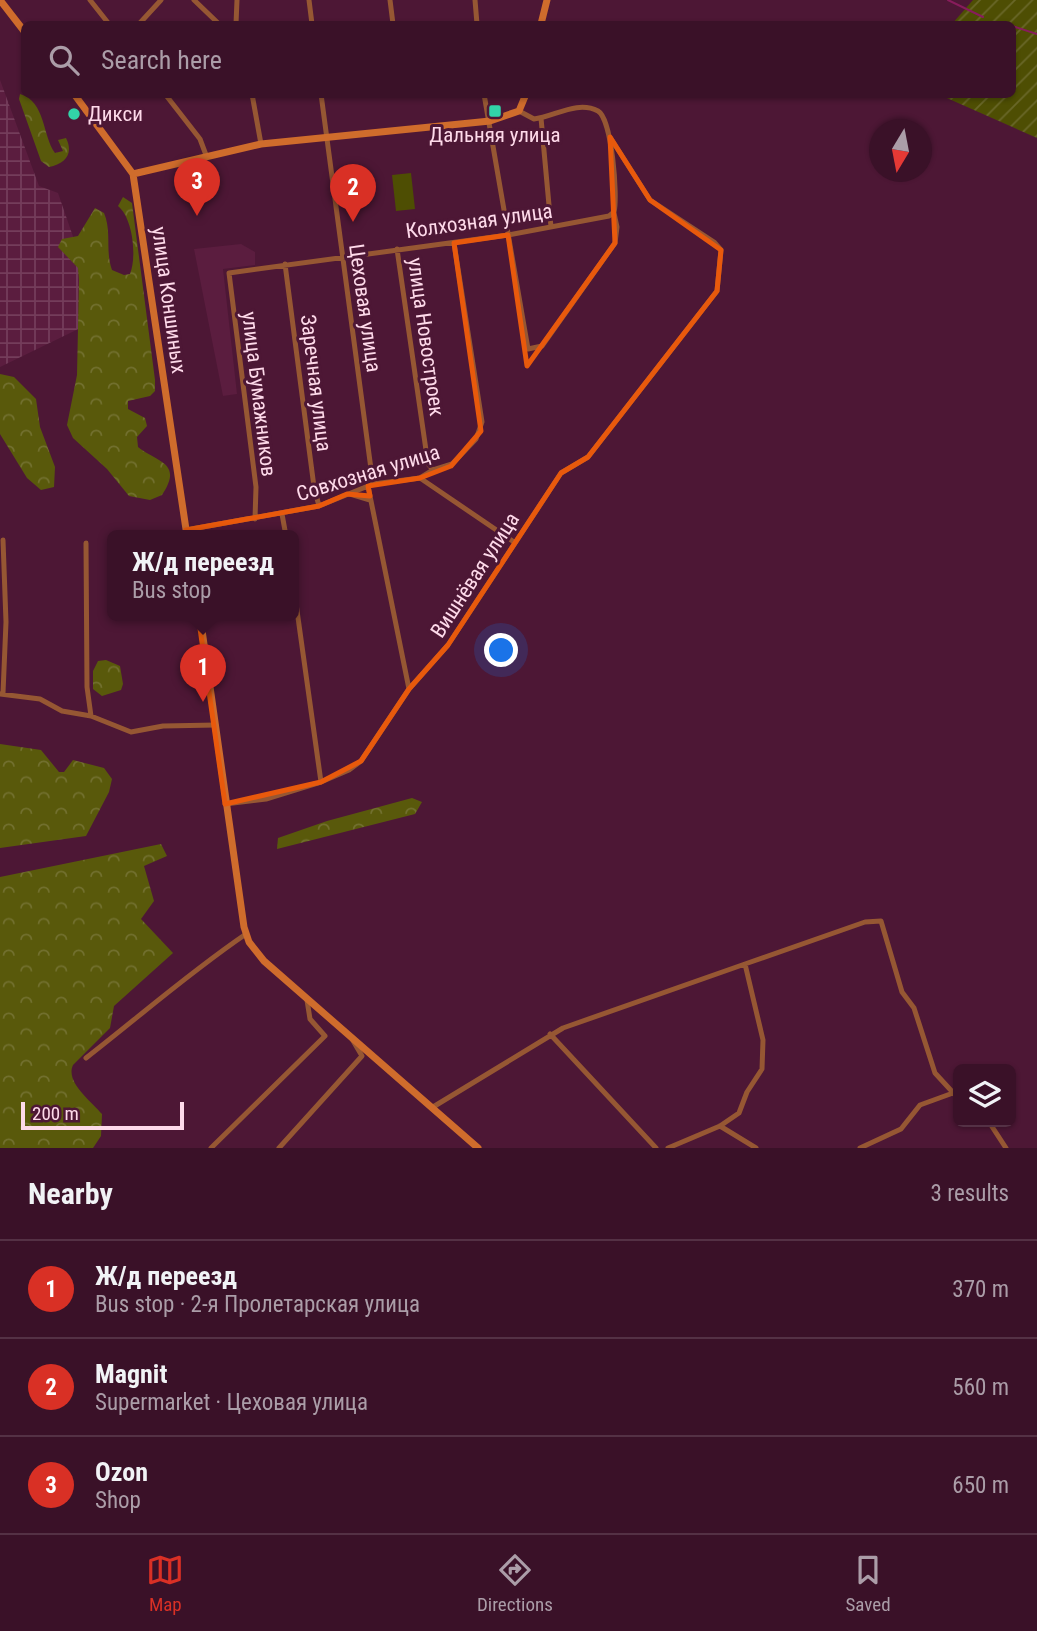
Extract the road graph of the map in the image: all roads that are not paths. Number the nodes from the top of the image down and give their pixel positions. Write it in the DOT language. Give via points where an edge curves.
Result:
graph roads {
  1 [pos="0,0"];
  2 [pos="90,0"];
  3 [pos="162,0"];
  4 [pos="194,0"];
  5 [pos="237,0"];
  6 [pos="309,0"];
  7 [pos="390,0"];
  8 [pos="475,0"];
  9 [pos="547,0"];
  10 [pos="107,21"];
  11 [pos="141,21"];
  12 [pos="216,21"];
  13 [pos="236,21"];
  14 [pos="312,21"];
  15 [pos="393,21"];
  16 [pos="477,21"];
  17 [pos="542,21"];
  18 [pos="21,27"];
  19 [pos="77,98"];
  20 [pos="168,98"];
  21 [pos="253,98"];
  22 [pos="322,98"];
  23 [pos="485,98"];
  24 [pos="526,98"];
  25 [pos="519,111"];
  26 [pos="541,118"];
  27 [pos="490,121"];
  28 [pos="327,137"];
  29 [pos="610,137"];
  30 [pos="261,144"];
  31 [pos="206,155"];
  32 [pos="133,174"];
  33 [pos="612,214"];
  34 [pos="551,228"];
  35 [pos="508,235"];
  36 [pos="454,243"];
  37 [pos="397,250"];
  38 [pos="342,256"];
  39 [pos="285,264"];
  40 [pos="229,273"];
  41 [pos="433,470"];
  42 [pos="419,478"];
  43 [pos="370,485"];
  44 [pos="347,494"];
  45 [pos="370,500"];
  46 [pos="319,506"];
  47 [pos="282,514"];
  48 [pos="255,519"];
  49 [pos="187,530"];
  50 [pos="202,530"];
  51 [pos="285,530"];
  52 [pos="4,540"];
  53 [pos="514,542"];
  54 [pos="86,543"];
  55 [pos="201,621"];
  56 [pos="298,621"];
  57 [pos="409,689"];
  58 [pos="1,693"];
  59 [pos="91,716"];
  60 [pos="216,725"];
  61 [pos="321,782"];
  62 [pos="225,804"];
  63 [pos="246,934"];
  64 [pos="745,964"];
  65 [pos="307,1000"];
  66 [pos="551,1034"];
  67 [pos="352,1039"];
  68 [pos="86,1058"];
  69 [pos="953,1093"];
  70 [pos="433,1107"];
  71 [pos="720,1126"];
  72 [pos="992,1127"];
  73 [pos="673,1147"];
  74 [pos="211,1148"];
  75 [pos="279,1148"];
  76 [pos="478,1148"];
  77 [pos="656,1148"];
  78 [pos="756,1148"];
  79 [pos="860,1148"];
  80 [pos="1006,1148"];
  1 -- 18 [label="main road"];
  2 -- 10 [label="street"];
  3 -- 11 [label="street"];
  4 -- 12 [label="street"];
  5 -- 13 [label="street"];
  6 -- 14 [label="street"];
  7 -- 15 [label="street"];
  8 -- 16 [label="street"];
  9 -- 17 [label="main road"];
  19 -- 32 [label="main road, улица Коншиных"];
  20 -- 31 [label="street" via="200,139"];
  21 -- 30 [label="street"];
  22 -- 28 [label="street, Цеховая улица"];
  23 -- 27 [label="street"];
  24 -- 25 [label="main road"];
  25 -- 26 [label="street"];
  25 -- 27 [label="main road"];
  26 -- 29 [label="street" via="571,108 598,111"];
  26 -- 34 [label="street"];
  27 -- 28 [label="main road"];
  27 -- 35 [label="street"];
  28 -- 30 [label="main road"];
  28 -- 38 [label="street, Цеховая улица"];
  29 -- 33 [label="street" via="616,191"];
  29 -- 53 [label="street, Вишнёвая улица" via="650,200 721,250 721,278 703,313 588,457 561,473"];
  30 -- 31 [label="main road"];
  31 -- 32 [label="main road"];
  32 -- 49 [label="main road, улица Коншиных"];
  33 -- 34 [label="street, Колхозная улица"];
  33 -- 35 [label="street" via="617,227 615,243 542,345 530,350 524,339"];
  34 -- 35 [label="street, Колхозная улица"];
  35 -- 36 [label="street, Колхозная улица"];
  36 -- 37 [label="street, Колхозная улица"];
  36 -- 41 [label="street, Совхозная улица" via="482,422 476,439 452,464"];
  37 -- 38 [label="street, Колхозная улица"];
  37 -- 41 [label="street, улица Новостроек" via="428,464"];
  38 -- 39 [label="street, Колхозная улица"];
  38 -- 43 [label="street, Цеховая улица"];
  39 -- 40 [label="street, Колхозная улица"];
  39 -- 46 [label="street, Заречная улица"];
  40 -- 48 [label="street, улица Бумажников" via="256,487"];
  41 -- 42 [label="street, Совхозная улица"];
  42 -- 43 [label="street, Совхозная улица"];
  42 -- 53 [label="street"];
  43 -- 44 [label="street, Совхозная улица"];
  43 -- 45 [label="street, Цеховая улица"];
  44 -- 45 [label="street"];
  44 -- 46 [label="street, Совхозная улица"];
  45 -- 57 [label="street, Цеховая улица"];
  46 -- 47 [label="street, Совхозная улица"];
  47 -- 48 [label="street, Совхозная улица"];
  47 -- 51 [label="street"];
  48 -- 50 [label="street, Совхозная улица"];
  52 -- 58 [label="street" via="6,622"];
  53 -- 57 [label="street, Вишнёвая улица" via="448,645"];
  54 -- 59 [label="street"];
  55 -- 60 [label="main road"];
  56 -- 61 [label="street"];
  57 -- 61 [label="street, Вишнёвая улица" via="361,761"];
  58 -- 59 [label="street" via="40,699 62,711"];
  59 -- 60 [label="street" via="131,732"];
  60 -- 62 [label="main road"];
  61 -- 62 [label="street, Вишнёвая улица" via="266,799"];
  62 -- 63 [label="main road"];
  63 -- 65 [label="main road" via="254,952"];
  63 -- 68 [label="street" via="192,970 175,989"];
  64 -- 66 [label="street"];
  64 -- 69 [label="street" via="865,922 881,921 902,992 914,1008 935,1073"];
  64 -- 71 [label="street" via="763,1040 762,1069 739,1113"];
  65 -- 67 [label="main road"];
  65 -- 74 [label="street" via="310,1019 325,1036"];
  66 -- 70 [label="street"];
  66 -- 77 [label="street"];
  67 -- 70 [label="main road"];
  67 -- 75 [label="street" via="362,1056"];
  69 -- 79 [label="street" via="920,1105 901,1129"];
  70 -- 76 [label="main road"];
  71 -- 73 [label="street"];
  71 -- 78 [label="street"];
  72 -- 80 [label="street"];
}
